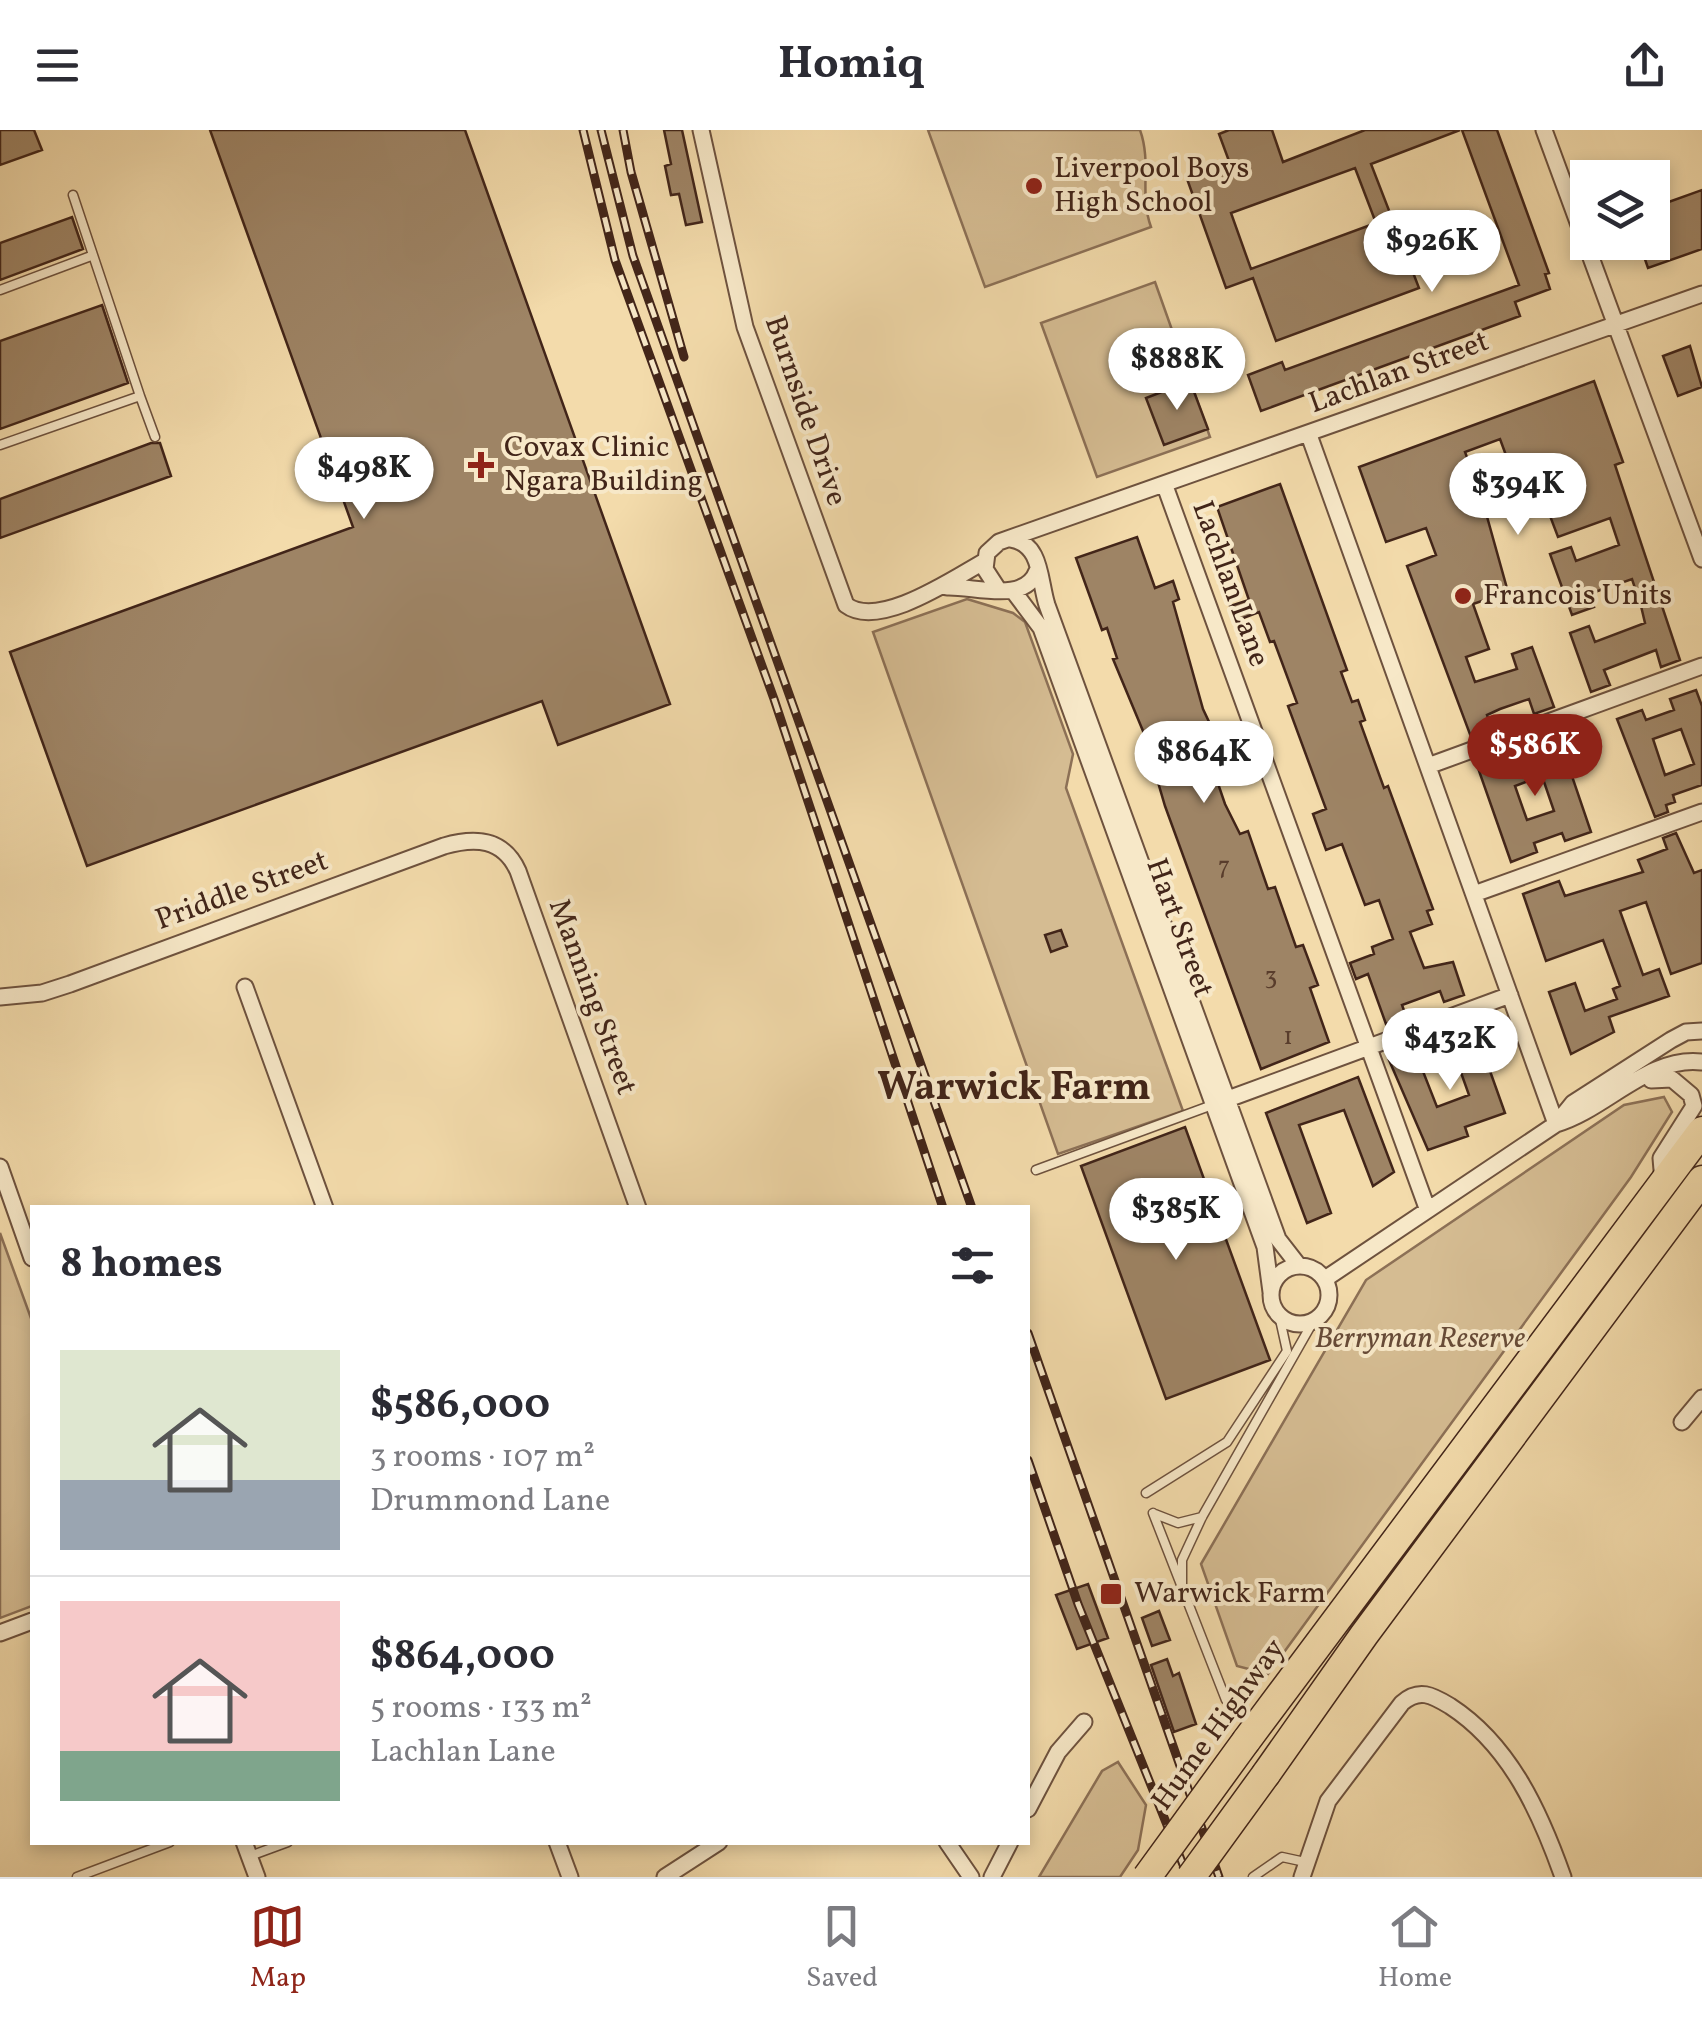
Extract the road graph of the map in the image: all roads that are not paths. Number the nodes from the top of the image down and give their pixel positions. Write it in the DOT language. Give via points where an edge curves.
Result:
graph roads {
  1 [pos="701,130"];
  2 [pos="1544,130"];
  3 [pos="72,195"];
  4 [pos="91,256"];
  5 [pos="0,290"];
  6 [pos="1702,294"];
  7 [pos="1617,325"];
  8 [pos="140,396"];
  9 [pos="1309,435"];
  10 [pos="155,437"];
  11 [pos="0,445"];
  12 [pos="1165,486"];
  13 [pos="1058,524"];
  14 [pos="1007,539"];
  15 [pos="1702,558"];
  16 [pos="985,561"];
  17 [pos="1036,562"];
  18 [pos="943,588"];
  19 [pos="1006,590"];
  20 [pos="1702,666"];
  21 [pos="1428,766"];
  22 [pos="1702,812"];
  23 [pos="462,841"];
  24 [pos="1474,894"];
  25 [pos="244,987"];
  26 [pos="1510,995"];
  27 [pos="0,997"];
  28 [pos="1702,1031"];
  29 [pos="1369,1047"];
  30 [pos="1702,1062"];
  31 [pos="1613,1097"];
  32 [pos="1221,1102"];
  33 [pos="1556,1124"];
  34 [pos="1702,1131"];
  35 [pos="0,1167"];
  36 [pos="1036,1170"];
  37 [pos="1702,1180"];
  38 [pos="1663,1182"];
  39 [pos="324,1205"];
  40 [pos="637,1205"];
  41 [pos="1427,1208"];
  42 [pos="30,1252"];
  43 [pos="1299,1266"];
  44 [pos="1324,1279"];
  45 [pos="1271,1292"];
  46 [pos="1278,1315"];
  47 [pos="1314,1320"];
  48 [pos="1702,1398"];
  49 [pos="1682,1422"];
  50 [pos="1146,1494"];
  51 [pos="1202,1518"];
  52 [pos="1182,1586"];
  53 [pos="30,1622"];
  54 [pos="0,1633"];
  55 [pos="1226,1700"];
  56 [pos="1084,1722"];
  57 [pos="1030,1805"];
  58 [pos="162,1845"];
  59 [pos="273,1845"];
  60 [pos="558,1845"];
  61 [pos="714,1845"];
  62 [pos="949,1845"];
  63 [pos="1008,1845"];
  64 [pos="247,1850"];
  65 [pos="1304,1870"];
  66 [pos="77,1877"];
  67 [pos="257,1877"];
  68 [pos="570,1877"];
  69 [pos="665,1877"];
  70 [pos="971,1877"];
  71 [pos="992,1877"];
  72 [pos="1147,1877"];
  73 [pos="1191,1877"];
  74 [pos="1253,1877"];
  75 [pos="1563,1877"];
  1 -- 18 [label="street, Burnside Drive" via="745,327 840,595 862,614"];
  2 -- 7 [label="street"];
  3 -- 4 [label="lane"];
  4 -- 5 [label="lane"];
  4 -- 8 [label="lane"];
  6 -- 7 [label="street, Lachlan Street"];
  7 -- 9 [label="street, Lachlan Street"];
  7 -- 15 [label="street"];
  8 -- 10 [label="lane"];
  8 -- 11 [label="lane"];
  9 -- 12 [label="street, Lachlan Street"];
  9 -- 21 [label="street"];
  12 -- 13 [label="street, Lachlan Street"];
  12 -- 29 [label="street, Lachlan Lane"];
  13 -- 14 [label="street"];
  13 -- 17 [label="street"];
  14 -- 16 [label="street"];
  14 -- 17 [label="street" via="1023,542"];
  16 -- 18 [label="street, Burnside Drive"];
  16 -- 19 [label="street" via="987,577"];
  17 -- 19 [label="street" via="1028,585"];
  17 -- 32 [label="street, Hart Street"];
  18 -- 19 [label="street, Burnside Drive"];
  19 -- 32 [label="street, Hart Street" via="1041,628"];
  20 -- 21 [label="street"];
  21 -- 24 [label="street"];
  22 -- 24 [label="street"];
  23 -- 27 [label="street, Priddle Street" via="42,993"];
  23 -- 40 [label="street, Manning Street" via="491,842 512,858"];
  24 -- 26 [label="street"];
  25 -- 39 [label="street"];
  26 -- 29 [label="street"];
  26 -- 33 [label="street"];
  28 -- 33 [label="street" via="1670,1040 1574,1103"];
  29 -- 32 [label="street"];
  29 -- 41 [label="street, Lachlan Lane"];
  30 -- 31 [label="street" via="1672,1063"];
  31 -- 33 [label="street"];
  31 -- 38 [label="street" via="1665,1077 1690,1094 1692,1114 1660,1158"];
  32 -- 36 [label="lane"];
  32 -- 43 [label="street, Hart Street" via="1279,1242"];
  32 -- 45 [label="street, Hart Street"];
  33 -- 41 [label="street"];
  34 -- 38 [label="highway, Hume Highway"];
  35 -- 42 [label="street"];
  37 -- 73 [label="highway, bridge"];
  38 -- 72 [label="highway, Hume Highway, bridge"];
  41 -- 44 [label="street"];
  43 -- 44 [label="street"];
  43 -- 45 [label="street" via="1283,1271"];
  44 -- 47 [label="street" via="1329,1297"];
  45 -- 46 [label="street"];
  46 -- 47 [label="street" via="1296,1324"];
  46 -- 50 [label="lane" via="1286,1351 1233,1434"];
  47 -- 51 [label="lane"];
  48 -- 49 [label="street"];
  51 -- 52 [label="lane" via="1182,1560"];
  51 -- 52 [label="lane" via="1178,1523 1153,1513"];
  52 -- 55 [label="lane"];
  53 -- 54 [label="street"];
  56 -- 57 [label="street" via="1058,1752"];
  58 -- 66 [label="lane"];
  59 -- 64 [label="lane"];
  60 -- 68 [label="street"];
  61 -- 69 [label="street"];
  62 -- 70 [label="street"];
  63 -- 71 [label="street"];
  64 -- 67 [label="street"];
  65 -- 74 [label="lane" via="1282,1858"];
  65 -- 75 [label="street" via="1319,1817 1347,1772 1402,1703 1419,1694 1434,1696 1474,1722 1499,1752 1546,1828"];
}
